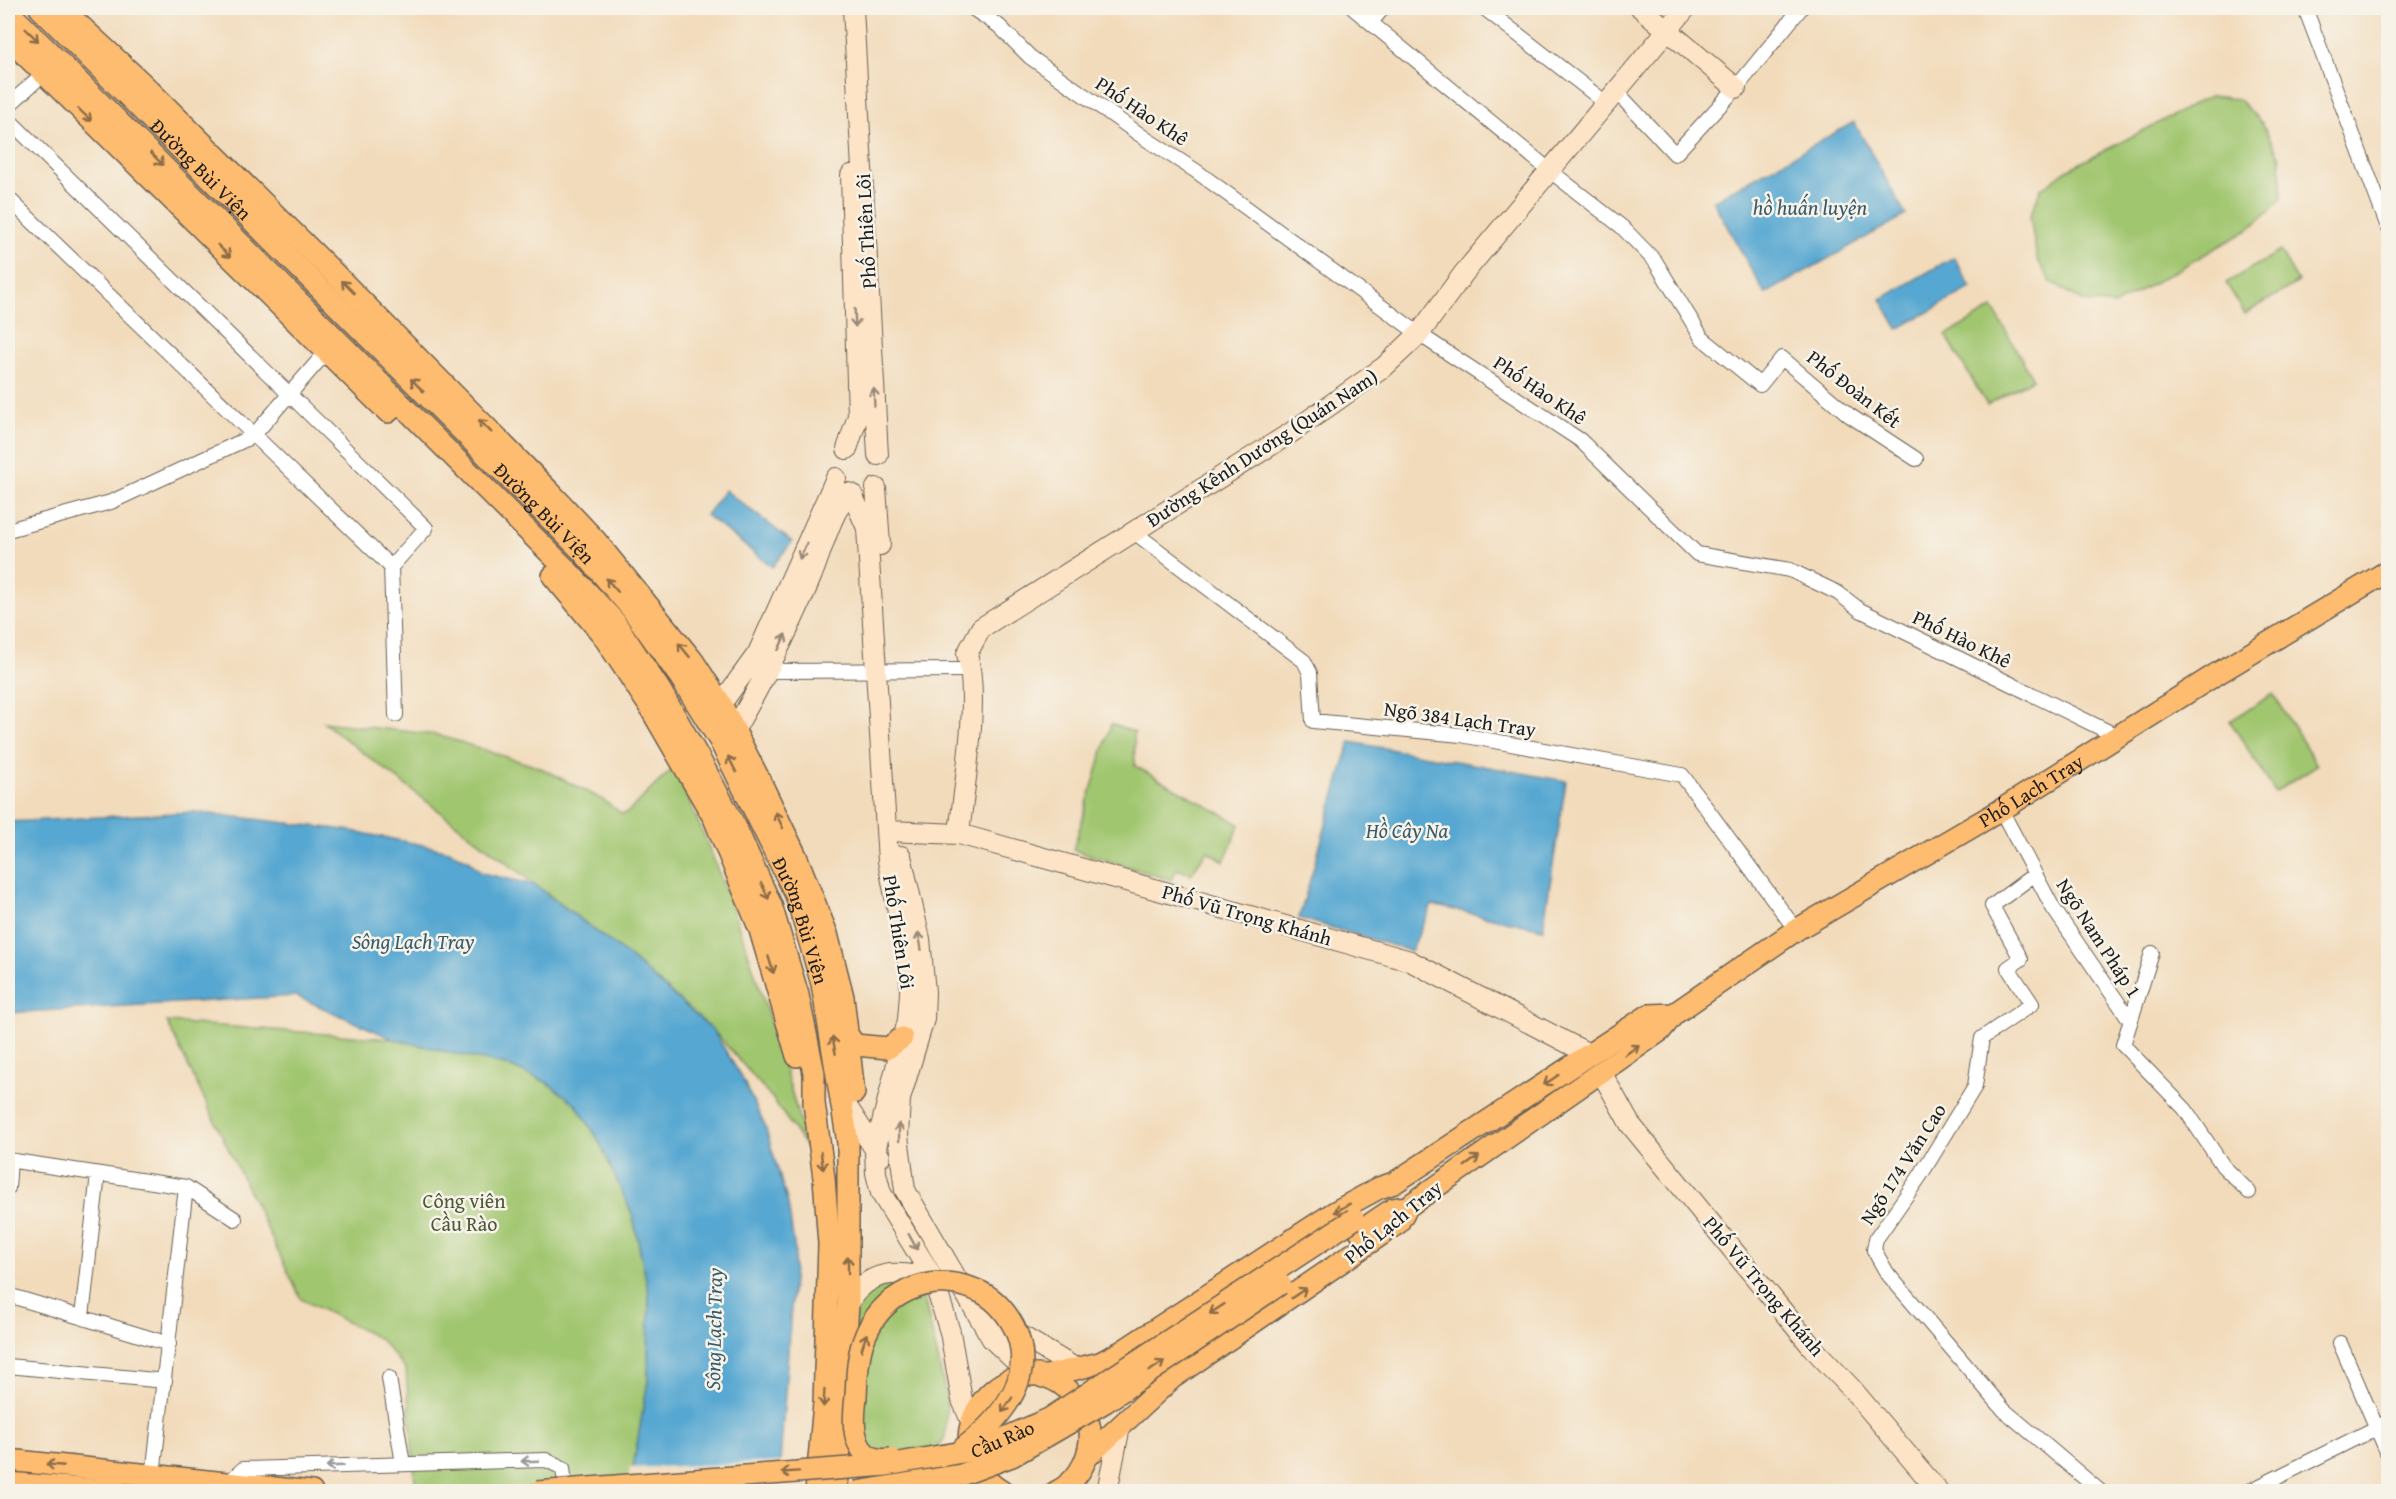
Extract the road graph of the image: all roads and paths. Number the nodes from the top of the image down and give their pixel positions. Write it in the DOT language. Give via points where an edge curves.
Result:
graph roads {
  1 [pos="40,8"];
  2 [pos="841,8"];
  3 [pos="853,8"];
  4 [pos="972,8"];
  5 [pos="1353,8"];
  6 [pos="1383,8"];
  7 [pos="1484,8"];
  8 [pos="1641,8"];
  9 [pos="1686,8"];
  10 [pos="1801,8"];
  11 [pos="2305,8"];
  12 [pos="8,11"];
  13 [pos="60,15"];
  14 [pos="1372,21"];
  15 [pos="1669,29"];
  16 [pos="8,38"];
  17 [pos="50,66"];
  18 [pos="1736,88"];
  19 [pos="1611,97"];
  20 [pos="8,106"];
  21 [pos="8,119"];
  22 [pos="1549,170"];
  23 [pos="8,198"];
  24 [pos="2388,227"];
  25 [pos="1419,334"];
  26 [pos="332,346"];
  27 [pos="289,397"];
  28 [pos="253,436"];
  29 [pos="847,449"];
  30 [pos="878,455"];
  31 [pos="1916,459"];
  32 [pos="876,488"];
  33 [pos="845,489"];
  34 [pos="539,506"];
  35 [pos="521,526"];
  36 [pos="873,529"];
  37 [pos="8,530"];
  38 [pos="1134,532"];
  39 [pos="391,567"];
  40 [pos="2388,571"];
  41 [pos="883,669"];
  42 [pos="972,670"];
  43 [pos="769,671"];
  44 [pos="654,697"];
  45 [pos="722,704"];
  46 [pos="396,715"];
  47 [pos="734,731"];
  48 [pos="2117,736"];
  49 [pos="2001,810"];
  50 [pos="894,832"];
  51 [pos="959,834"];
  52 [pos="2035,874"];
  53 [pos="1796,930"];
  54 [pos="2152,953"];
  55 [pos="1674,1014"];
  56 [pos="2130,1020"];
  57 [pos="849,1036"];
  58 [pos="902,1038"];
  59 [pos="1589,1054"];
  60 [pos="1601,1072"];
  61 [pos="814,1103"];
  62 [pos="849,1110"];
  63 [pos="848,1143"];
  64 [pos="875,1151"];
  65 [pos="9,1160"];
  66 [pos="98,1174"];
  67 [pos="1394,1184"];
  68 [pos="186,1187"];
  69 [pos="8,1188"];
  70 [pos="905,1190"];
  71 [pos="2249,1192"];
  72 [pos="881,1193"];
  73 [pos="1407,1207"];
  74 [pos="235,1219"];
  75 [pos="1357,1225"];
  76 [pos="933,1278"];
  77 [pos="8,1295"];
  78 [pos="848,1303"];
  79 [pos="971,1304"];
  80 [pos="82,1317"];
  81 [pos="2340,1343"];
  82 [pos="169,1344"];
  83 [pos="1122,1352"];
  84 [pos="8,1366"];
  85 [pos="1075,1368"];
  86 [pos="1037,1377"];
  87 [pos="389,1378"];
  88 [pos="165,1381"];
  89 [pos="1148,1401"];
  90 [pos="970,1424"];
  91 [pos="2383,1425"];
  92 [pos="1120,1426"];
  93 [pos="957,1453"];
  94 [pos="2388,1454"];
  95 [pos="1087,1456"];
  96 [pos="8,1460"];
  97 [pos="404,1464"];
  98 [pos="153,1475"];
  99 [pos="229,1482"];
  100 [pos="8,1483"];
  101 [pos="995,1489"];
  102 [pos="119,1491"];
  103 [pos="312,1491"];
  104 [pos="537,1491"];
  105 [pos="566,1491"];
  106 [pos="816,1491"];
  107 [pos="837,1491"];
  108 [pos="856,1491"];
  109 [pos="884,1491"];
  110 [pos="965,1491"];
  111 [pos="1056,1491"];
  112 [pos="1080,1491"];
  113 [pos="1107,1491"];
  114 [pos="1939,1491"];
  115 [pos="2101,1491"];
  116 [pos="2248,1491"];
  1 -- 13 [label="main road, Đường Bùi Viện"];
  2 -- 29 [label="main road, Phố Thiên Lôi, one-way" via="851,172 858,416"];
  30 -- 3 [label="main road, Phố Thiên Lôi, one-way"];
  4 -- 25 [label="street, Phố Hào Khê" via="999,26 1030,57 1196,171"];
  5 -- 14 [label="street"];
  6 -- 14 [label="street"];
  7 -- 19 [label="street"];
  8 -- 15 [label="main road"];
  9 -- 15 [label="main road, Đường Kênh Dương (Quán Nam)"];
  10 -- 18 [label="street"];
  11 -- 24 [label="street"];
  12 -- 17 [label="main road, Đường Bùi Viện, one-way"];
  34 -- 13 [label="main road, Đường Bùi Viện, one-way"];
  45 -- 13 [label="main road, Đường Bùi Viện, one-way" via="693,661 596,541 143,84"];
  14 -- 22 [label="street"];
  15 -- 18 [label="main road"];
  15 -- 19 [label="main road, Đường Kênh Dương (Quán Nam)"];
  16 -- 17 [label="main road, Đường Bùi Viện"];
  17 -- 20 [label="street"];
  17 -- 26 [label="main road, Đường Bùi Viện, one-way"];
  18 -- 19 [label="street" via="1675,154"];
  19 -- 22 [label="main road, Đường Kênh Dương (Quán Nam)"];
  21 -- 27 [label="street"];
  22 -- 25 [label="main road, Đường Kênh Dương (Quán Nam)"];
  22 -- 31 [label="street, Phố Đoàn Kết" via="1622,226 1655,261 1702,338 1760,385 1782,358 1849,415"];
  23 -- 28 [label="street"];
  25 -- 38 [label="main road, Đường Kênh Dương (Quán Nam)" via="1346,396"];
  25 -- 48 [label="street, Phố Hào Khê" via="1580,440 1696,554 1790,570 1838,593 1860,610"];
  26 -- 27 [label="street"];
  26 -- 35 [label="main road, Đường Bùi Viện"];
  26 -- 44 [label="main road, Đường Bùi Viện" via="567,590"];
  27 -- 28 [label="street"];
  27 -- 39 [label="street" via="426,528"];
  28 -- 37 [label="street" via="111,502"];
  28 -- 39 [label="street"];
  29 -- 30 [label="main road" via="863,447"];
  29 -- 33 [label="main road" via="836,462"];
  30 -- 32 [label="main road" via="883,475"];
  32 -- 33 [label="main road" via="865,495"];
  32 -- 36 [label="main road, Phố Thiên Lôi"];
  33 -- 36 [label="main road, Phố Thiên Lôi"];
  43 -- 33 [label="main road, one-way"];
  33 -- 45 [label="main road, one-way" via="758,653"];
  34 -- 35 [label="main road"];
  62 -- 34 [label="main road, Đường Bùi Viện, one-way" via="822,984 796,895 720,741 631,608"];
  35 -- 44 [label="main road, Đường Bùi Viện" via="614,621"];
  36 -- 41 [label="main road, Phố Thiên Lôi"];
  38 -- 42 [label="main road, Đường Kênh Dương (Quán Nam)" via="981,628 968,654"];
  38 -- 53 [label="street, Ngõ 384 Lạch Tray" via="1304,662 1310,673 1313,721 1461,735 1682,775"];
  39 -- 46 [label="street"];
  40 -- 48 [label="main road, Phố Lạch Tray"];
  41 -- 42 [label="street"];
  41 -- 43 [label="street"];
  41 -- 50 [label="main road, Phố Thiên Lôi"];
  42 -- 51 [label="main road, Đường Kênh Dương (Quán Nam)"];
  43 -- 47 [label="main road"];
  44 -- 61 [label="main road, Đường Bùi Viện, one-way" via="739,874"];
  45 -- 47 [label="main road, Đường Bùi Viện"];
  57 -- 47 [label="main road, Đường Bùi Viện, one-way" via="827,934 796,856"];
  48 -- 49 [label="main road, Phố Lạch Tray"];
  49 -- 52 [label="street, Ngõ Nam Pháp 1"];
  49 -- 53 [label="main road, Phố Lạch Tray"];
  50 -- 51 [label="main road, Phố Vũ Trọng Khánh"];
  50 -- 58 [label="main road, Phố Thiên Lôi" via="894,898 910,972 908,1020"];
  70 -- 50 [label="main road, Phố Thiên Lôi, one-way" via="898,1136 900,1099 924,1018 926,992 920,939"];
  51 -- 59 [label="main road, Phố Vũ Trọng Khánh" via="1410,961"];
  52 -- 56 [label="street, Ngõ Nam Pháp 1" via="2053,908"];
  52 -- 115 [label="street, Ngõ 174 Văn Cao" via="1992,906 2020,959 2008,968 2032,1004 1983,1038 1975,1086 1876,1239 1874,1250 1887,1273 2004,1410"];
  53 -- 55 [label="main road, Phố Lạch Tray"];
  54 -- 56 [label="street"];
  55 -- 59 [label="main road, Phố Lạch Tray" via="1649,1015"];
  60 -- 55 [label="main road, Phố Lạch Tray, one-way" via="1660,1031"];
  56 -- 71 [label="street, Ngõ Nam Pháp 1" via="2123,1046 2186,1109 2223,1166"];
  57 -- 58 [label="main road" via="855,1045 888,1048"];
  57 -- 62 [label="main road, Đường Bùi Viện"];
  58 -- 64 [label="main road, Phố Thiên Lôi"];
  59 -- 67 [label="main road, Phố Lạch Tray, one-way"];
  73 -- 60 [label="main road, Phố Lạch Tray, one-way"];
  60 -- 114 [label="main road, Phố Vũ Trọng Khánh" via="1630,1124 1812,1347"];
  61 -- 63 [label="main road"];
  61 -- 106 [label="main road, Đường Bùi Viện, one-way" via="829,1244 824,1403"];
  62 -- 63 [label="main road, Đường Bùi Viện"];
  62 -- 64 [label="main road"];
  63 -- 72 [label="main road"];
  78 -- 63 [label="main road, Đường Bùi Viện, one-way"];
  64 -- 70 [label="main road"];
  64 -- 72 [label="main road, Phố Thiên Lôi"];
  65 -- 66 [label="street"];
  65 -- 69 [label="street"];
  66 -- 68 [label="street"];
  66 -- 80 [label="street"];
  67 -- 75 [label="main road, Cầu Rào"];
  67 -- 83 [label="main road, Phố Lạch Tray, one-way" via="1335,1212"];
  68 -- 74 [label="street"];
  68 -- 82 [label="street"];
  70 -- 79 [label="main road, Phố Thiên Lôi"];
  72 -- 76 [label="main road, Phố Thiên Lôi, one-way"];
  73 -- 75 [label="main road, Cầu Rào"];
  89 -- 73 [label="main road, Phố Lạch Tray, one-way" via="1172,1378 1398,1223"];
  75 -- 93 [label="main road, Cầu Rào, one-way, bridge" via="1048,1419 1002,1441"];
  109 -- 75 [label="main road, Cầu Rào, one-way, bridge" via="977,1471 1036,1444 1105,1401"];
  76 -- 78 [label="main road" via="905,1272 877,1276 855,1291"];
  76 -- 90 [label="main road, Phố Thiên Lôi" via="950,1332"];
  77 -- 80 [label="street"];
  78 -- 107 [label="main road, Đường Bùi Viện"];
  79 -- 85 [label="main road"];
  79 -- 86 [label="main road, Phố Thiên Lôi" via="992,1339"];
  80 -- 82 [label="street"];
  81 -- 91 [label="street"];
  82 -- 88 [label="street"];
  83 -- 85 [label="main road, Phố Lạch Tray" via="1100,1363"];
  83 -- 89 [label="main road" via="1117,1366 1121,1384 1131,1394"];
  84 -- 88 [label="street"];
  85 -- 86 [label="main road, Phố Lạch Tray"];
  86 -- 90 [label="main road, Phố Lạch Tray" via="1016,1377 1000,1383 982,1400"];
  86 -- 95 [label="main road" via="1069,1390 1081,1404 1088,1420"];
  87 -- 97 [label="street"];
  88 -- 98 [label="street"];
  89 -- 92 [label="main road, Phố Lạch Tray"];
  90 -- 93 [label="main road, Phố Lạch Tray, one-way, bridge" via="951,1446 891,1459 867,1455 856,1438 854,1416 862,1343 887,1303 918,1286 939,1282 962,1284 996,1301 1016,1331 1022,1358 1018,1383 1006,1407"];
  90 -- 101 [label="main road" via="973,1460"];
  91 -- 94 [label="street"];
  91 -- 116 [label="street"];
  92 -- 95 [label="main road, Phố Lạch Tray"];
  92 -- 113 [label="main road"];
  93 -- 104 [label="main road, Cầu Rào, one-way, bridge" via="887,1465"];
  95 -- 111 [label="main road, Phố Lạch Tray" via="1078,1474"];
  95 -- 112 [label="main road"];
  98 -- 96 [label="main road, one-way"];
  97 -- 99 [label="street, one-way" via="243,1468"];
  105 -- 97 [label="street, one-way" via="563,1468 546,1460"];
  98 -- 99 [label="main road"];
  99 -- 103 [label="main road"];
  100 -- 102 [label="main road"];
  101 -- 110 [label="main road"];
  108 -- 109 [label="main road, Cầu Rào, bridge"];
}
